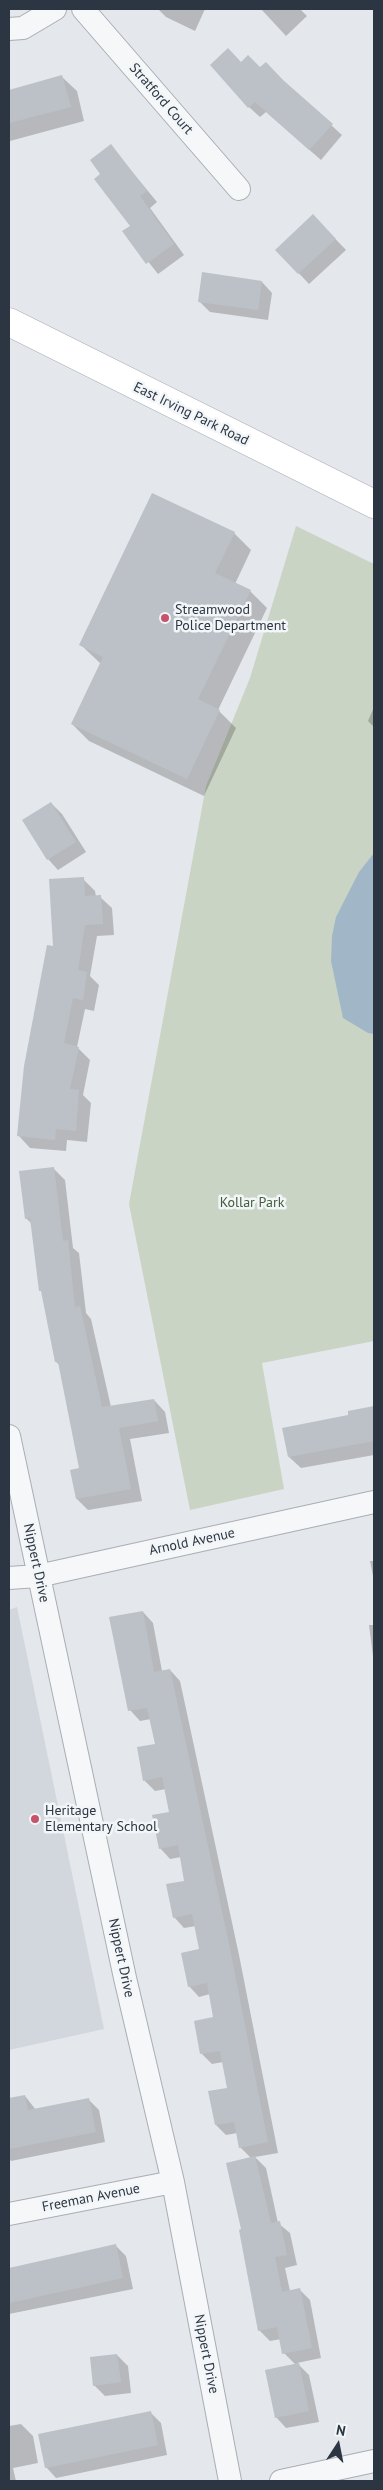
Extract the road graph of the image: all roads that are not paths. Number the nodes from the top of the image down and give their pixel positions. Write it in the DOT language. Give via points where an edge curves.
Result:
graph roads {
  1 [pos="55,9"];
  2 [pos="83,9"];
  3 [pos="9,29"];
  4 [pos="239,188"];
  5 [pos="9,322"];
  6 [pos="374,504"];
  7 [pos="9,1436"];
  8 [pos="374,1502"];
  9 [pos="38,1576"];
  10 [pos="9,1578"];
  11 [pos="173,2182"];
  12 [pos="9,2214"];
  13 [pos="374,2461"];
  14 [pos="230,2481"];
  15 [pos="280,2481"];
  1 -- 3 [label="street" via="23,28"];
  2 -- 4 [label="street, Stratford Court"];
  5 -- 6 [label="main road, East Irving Park Road"];
  7 -- 9 [label="street, Nippert Drive"];
  8 -- 9 [label="street, Arnold Avenue"];
  9 -- 10 [label="street, Arnold Avenue"];
  9 -- 11 [label="street, Nippert Drive"];
  11 -- 12 [label="street, Freeman Avenue"];
  11 -- 14 [label="street, Nippert Drive"];
  13 -- 15 [label="street"];
}
